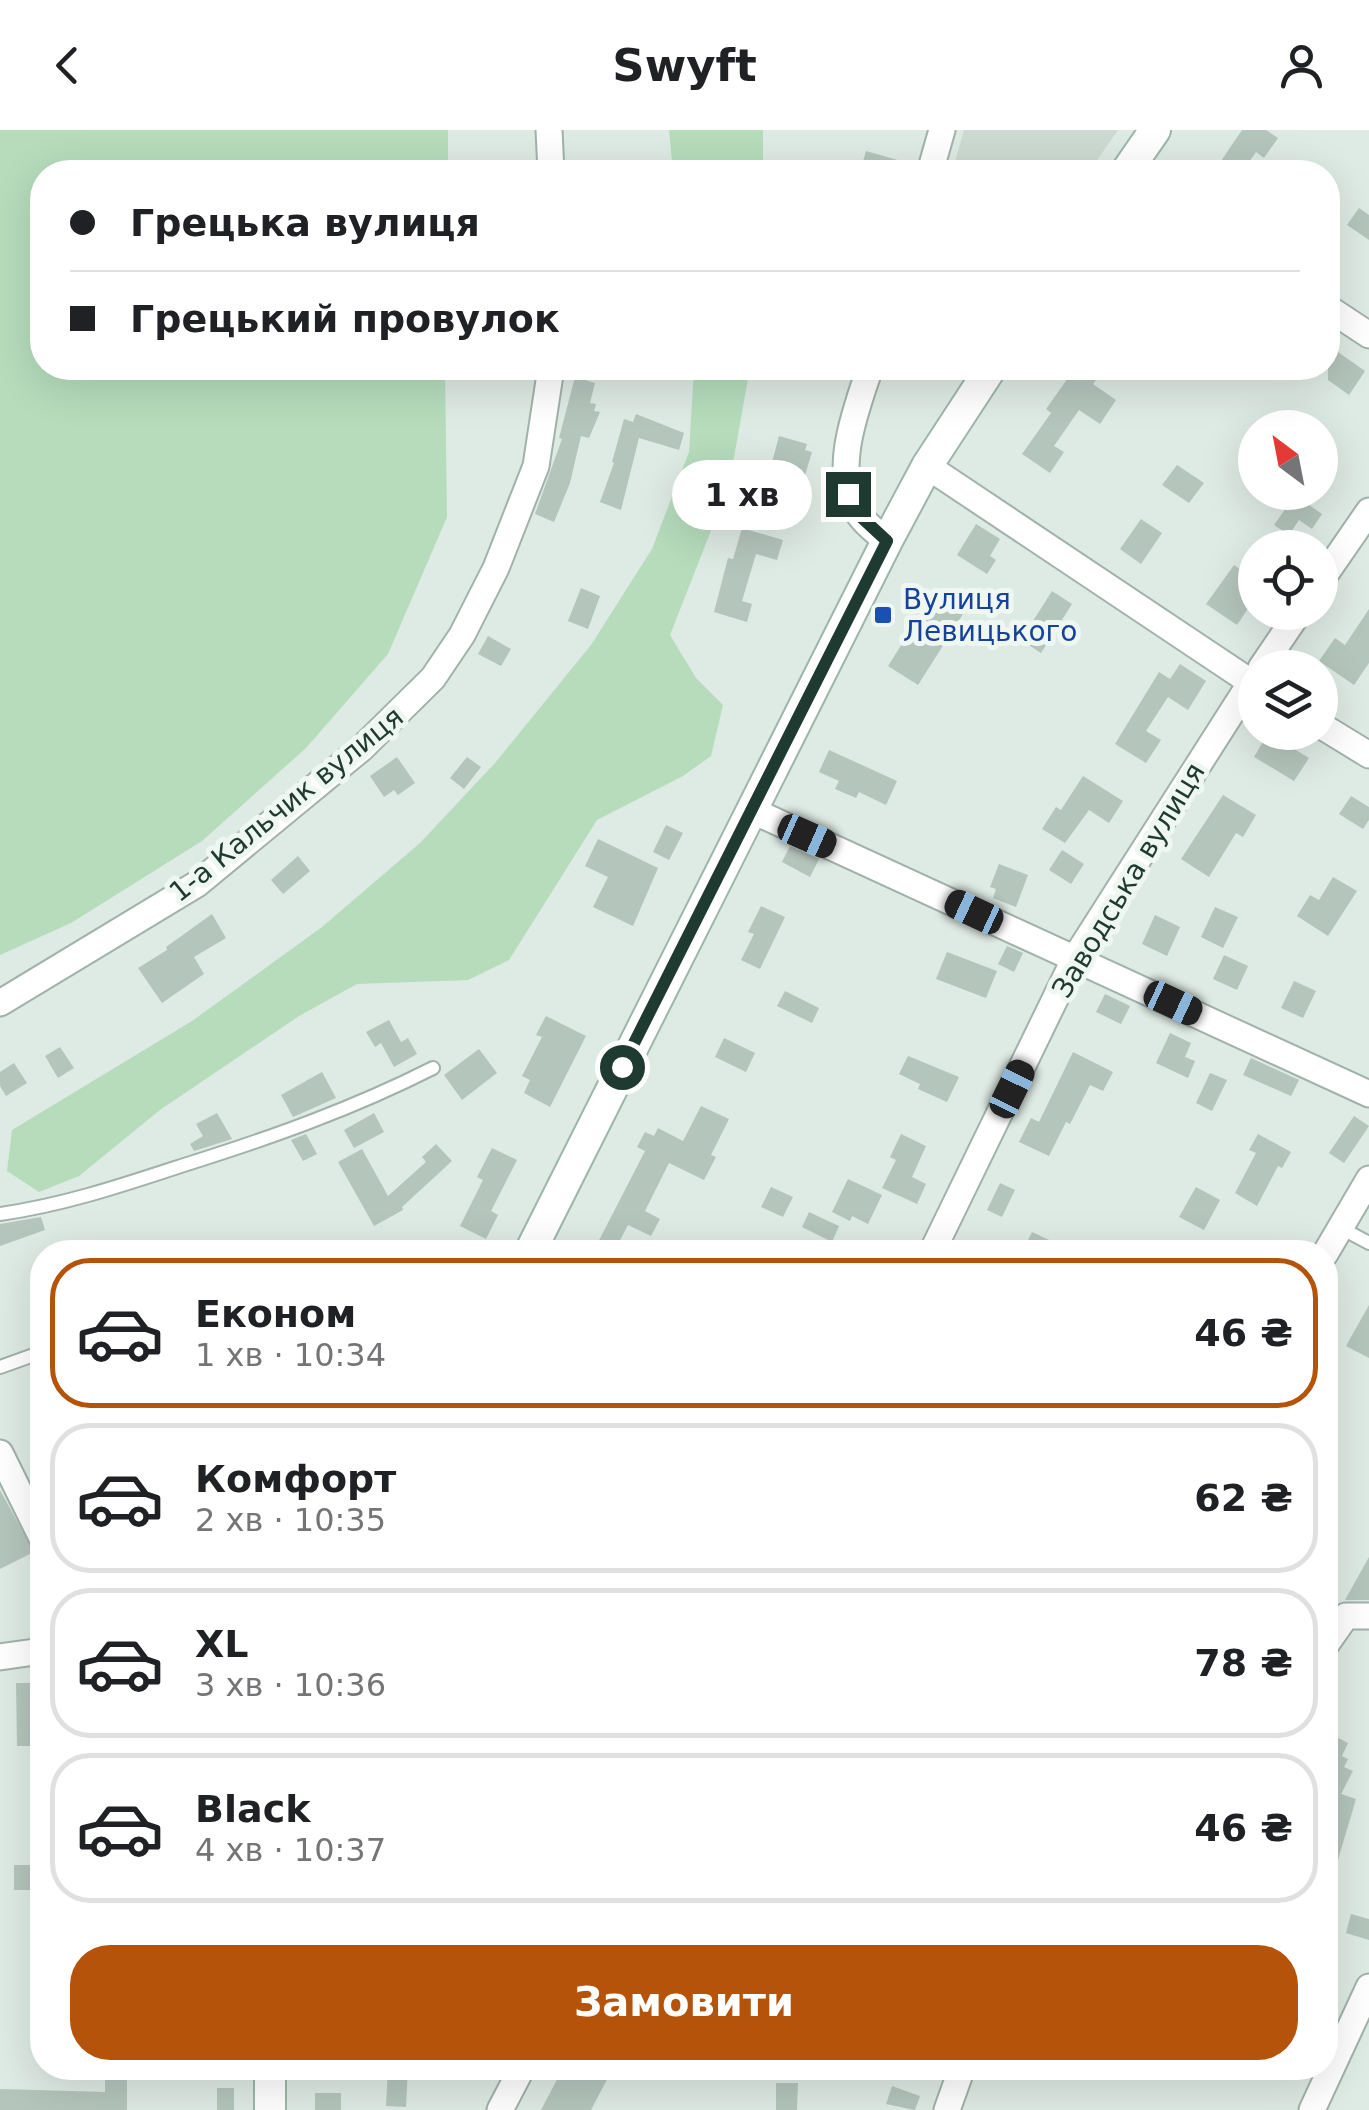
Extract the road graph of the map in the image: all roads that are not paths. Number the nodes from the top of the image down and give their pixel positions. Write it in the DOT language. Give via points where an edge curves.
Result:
graph roads {
  1 [pos="548,130"];
  2 [pos="942,130"];
  3 [pos="1156,130"];
  4 [pos="550,160"];
  5 [pos="933,160"];
  6 [pos="1135,160"];
  7 [pos="1340,316"];
  8 [pos="1369,335"];
  9 [pos="549,380"];
  10 [pos="866,380"];
  11 [pos="983,380"];
  12 [pos="927,466"];
  13 [pos="1369,511"];
  14 [pos="887,541"];
  15 [pos="1338,556"];
  16 [pos="1238,667"];
  17 [pos="1238,704"];
  18 [pos="1338,736"];
  19 [pos="1369,755"];
  20 [pos="751,810"];
  21 [pos="1075,958"];
  22 [pos="0,1003"];
  23 [pos="432,1068"];
  24 [pos="1369,1094"];
  25 [pos="1369,1178"];
  26 [pos="0,1214"];
  27 [pos="1340,1227"];
  28 [pos="536,1240"];
  29 [pos="938,1240"];
  30 [pos="1333,1240"];
  31 [pos="1369,1243"];
  32 [pos="30,1357"];
  33 [pos="0,1368"];
  34 [pos="0,1453"];
  35 [pos="30,1514"];
  36 [pos="1369,1616"];
  37 [pos="1338,1627"];
  38 [pos="30,1653"];
  39 [pos="0,1657"];
  40 [pos="1369,1987"];
  41 [pos="1338,2054"];
  42 [pos="270,2080"];
  43 [pos="516,2080"];
  44 [pos="958,2080"];
  45 [pos="1326,2080"];
  46 [pos="270,2110"];
  47 [pos="500,2110"];
  48 [pos="947,2110"];
  49 [pos="1312,2110"];
  1 -- 4 [label="street"];
  2 -- 5 [label="street"];
  3 -- 6 [label="street"];
  7 -- 8 [label="street"];
  9 -- 22 [label="street, 1-а Кальчик вулиця" via="536,466 496,568 433,678 362,748 197,884"];
  10 -- 14 [label="street" via="850,428 848,494"];
  11 -- 12 [label="street"];
  12 -- 14 [label="street"];
  12 -- 16 [label="street"];
  13 -- 15 [label="street"];
  14 -- 20 [label="street"];
  17 -- 21 [label="street, Заводська вулиця"];
  18 -- 19 [label="street"];
  20 -- 21 [label="street"];
  20 -- 28 [label="street"];
  21 -- 24 [label="street"];
  21 -- 29 [label="street, Заводська вулиця"];
  23 -- 26 [label="lane" via="270,1138 55,1206"];
  25 -- 27 [label="street"];
  27 -- 30 [label="street"];
  27 -- 31 [label="lane"];
  32 -- 33 [label="lane"];
  34 -- 35 [label="street"];
  36 -- 37 [label="street" via="1346,1616"];
  38 -- 39 [label="street"];
  40 -- 41 [label="street"];
  42 -- 46 [label="street"];
  43 -- 47 [label="street"];
  44 -- 48 [label="street"];
  45 -- 49 [label="street"];
}
